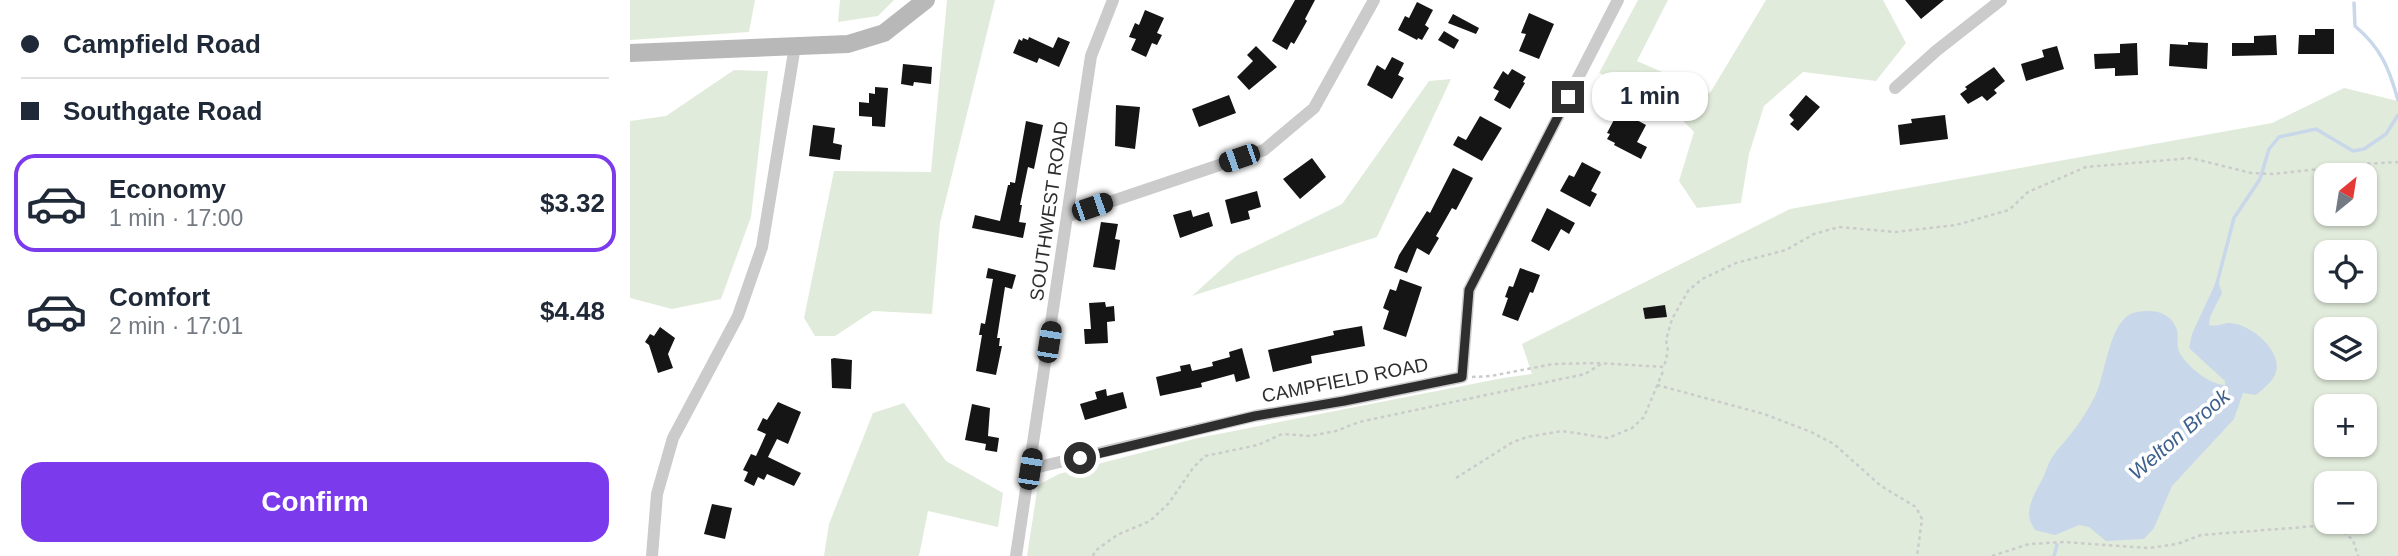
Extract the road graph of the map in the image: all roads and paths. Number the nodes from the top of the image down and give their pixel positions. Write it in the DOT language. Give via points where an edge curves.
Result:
graph roads {
  1 [pos="926,0"];
  2 [pos="1113,0"];
  3 [pos="1374,0"];
  4 [pos="1618,0"];
  5 [pos="2001,0"];
  6 [pos="795,46"];
  7 [pos="630,53"];
  8 [pos="1895,88"];
  9 [pos="2398,162"];
  10 [pos="1068,216"];
  11 [pos="1602,363"];
  12 [pos="1664,367"];
  13 [pos="1462,377"];
  14 [pos="1657,385"];
  15 [pos="1030,469"];
  16 [pos="1457,478"];
  17 [pos="652,556"];
  18 [pos="1016,556"];
  19 [pos="1093,556"];
  20 [pos="1917,556"];
  21 [pos="1992,556"];
  22 [pos="2358,556"];
  1 -- 6 [label="street" via="869,39"];
  2 -- 10 [label="street, SOUTHWEST ROAD" via="1091,56"];
  3 -- 10 [label="street" via="1314,108 1264,150"];
  4 -- 13 [label="street" via="1469,290"];
  5 -- 8 [label="street"];
  6 -- 7 [label="street"];
  6 -- 17 [label="street" via="762,247 738,316 673,438 657,494"];
  9 -- 12 [label="path" via="2273,174 2191,159 2086,167 2028,192 2009,211 1956,225 1895,232 1839,227 1702,279 1688,291 1672,319"];
  10 -- 15 [label="street, SOUTHWEST ROAD"];
  11 -- 12 [label="path"];
  11 -- 13 [label="path" via="1553,364"];
  11 -- 19 [label="path" via="1585,374 1359,422 1336,431 1282,435 1205,456 1150,521 1118,535"];
  12 -- 14 [label="path"];
  13 -- 15 [label="street, CAMPFIELD ROAD" via="1255,416"];
  14 -- 16 [label="path" via="1644,418 1632,428 1608,438 1562,431 1527,437"];
  14 -- 20 [label="path" via="1764,414 1834,444 1881,486 1916,507 1922,519"];
  15 -- 18 [label="street, SOUTHWEST ROAD"];
  21 -- 22 [label="path" via="2029,544 2149,548 2201,536 2317,526 2340,529 2353,540"];
}
